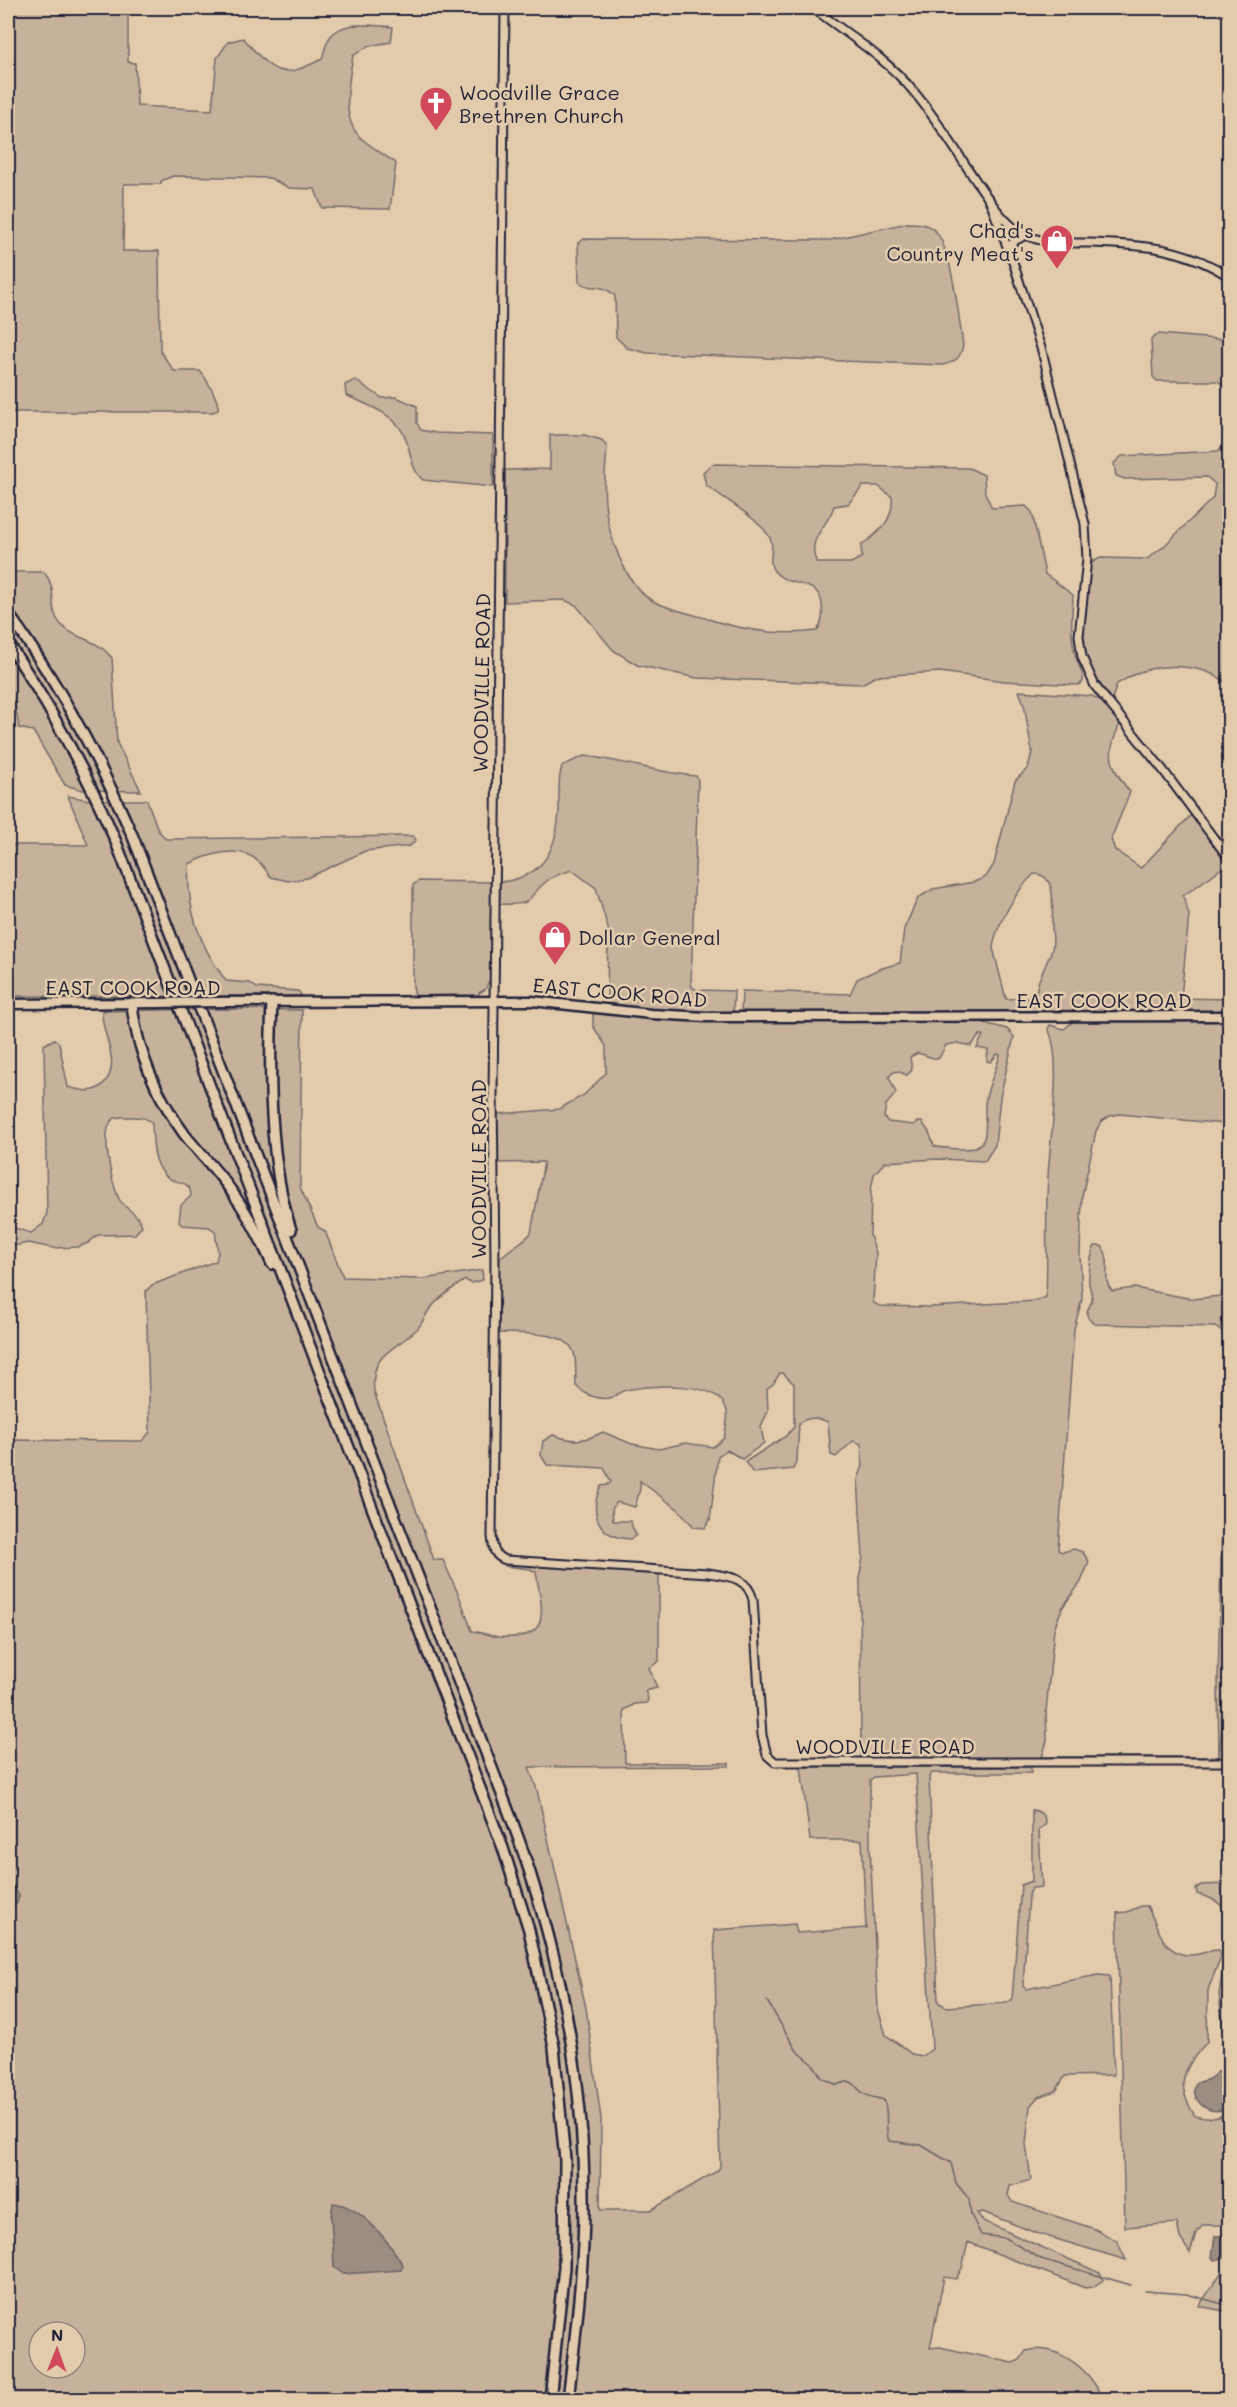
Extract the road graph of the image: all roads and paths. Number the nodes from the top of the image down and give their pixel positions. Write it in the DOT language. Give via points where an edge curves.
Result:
graph roads {
  1 [pos="505,8"];
  2 [pos="813,8"];
  3 [pos="989,199"];
  4 [pos="1026,235"];
  5 [pos="1008,249"];
  6 [pos="1230,277"];
  7 [pos="8,613"];
  8 [pos="8,644"];
  9 [pos="1230,860"];
  10 [pos="495,1000"];
  11 [pos="272,1002"];
  12 [pos="132,1003"];
  13 [pos="8,1004"];
  14 [pos="1230,1016"];
  15 [pos="311,1296"];
  16 [pos="323,1379"];
  17 [pos="1230,1762"];
  18 [pos="550,2400"];
  19 [pos="568,2400"];
  1 -- 10 [label="street, WOODVILLE ROAD"];
  2 -- 3 [label="street" via="903,80"];
  3 -- 4 [label="street" via="1002,216"];
  3 -- 5 [label="street"];
  4 -- 5 [label="street"];
  4 -- 6 [label="street" via="1052,242 1163,249 1195,257"];
  5 -- 9 [label="street" via="1042,351 1085,524 1087,559 1079,636 1082,657 1095,686"];
  7 -- 15 [label="highway" via="71,710 118,802"];
  8 -- 16 [label="highway" via="67,739 116,842"];
  10 -- 11 [label="main road, EAST COOK ROAD"];
  10 -- 14 [label="main road, EAST COOK ROAD" via="690,1016"];
  10 -- 17 [label="street, WOODVILLE ROAD" via="492,1536 497,1556 506,1560 717,1574 743,1582 753,1600 762,1735 767,1755 775,1762"];
  11 -- 12 [label="main road, EAST COOK ROAD, bridge"];
  11 -- 15 [label="highway" via="275,1159 284,1207"];
  12 -- 13 [label="main road, EAST COOK ROAD"];
  12 -- 16 [label="highway" via="141,1047 157,1090 184,1133 228,1186 252,1223"];
  15 -- 19 [label="highway" via="524,1851 556,1962 575,2065 584,2175 580,2296"];
  16 -- 18 [label="highway" via="503,1848 544,1990 561,2100 566,2201 562,2294"];
}
